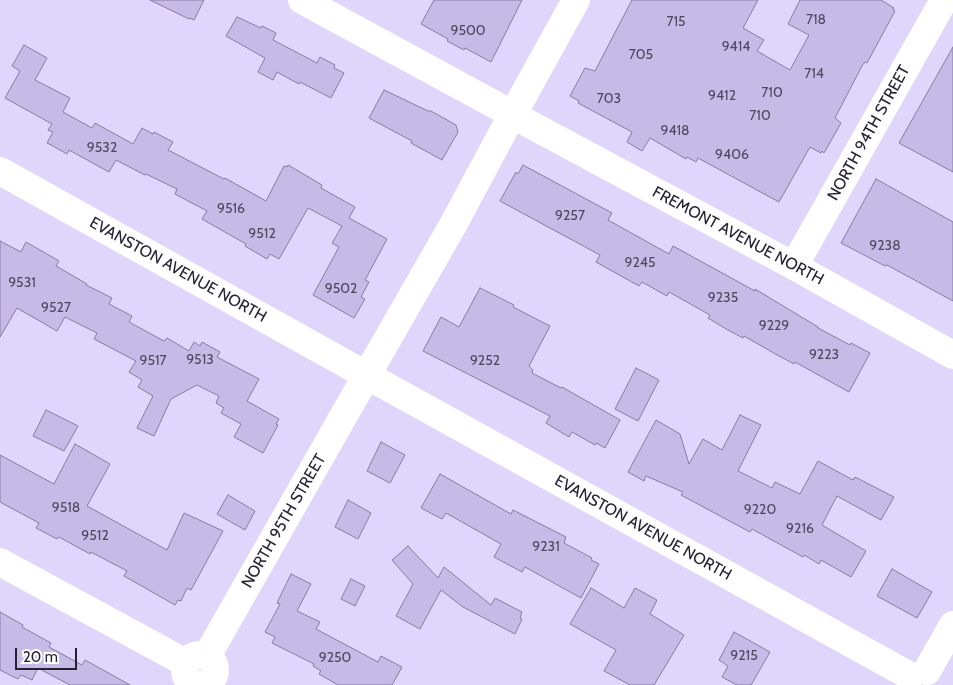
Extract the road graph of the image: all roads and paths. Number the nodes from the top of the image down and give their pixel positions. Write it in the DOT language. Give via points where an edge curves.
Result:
graph roads {
  1 [pos="302,0"];
  2 [pos="576,0"];
  3 [pos="944,0"];
  4 [pos="511,115"];
  5 [pos="0,171"];
  6 [pos="794,266"];
  7 [pos="953,355"];
  8 [pos="366,376"];
  9 [pos="0,562"];
  10 [pos="953,625"];
  11 [pos="203,675"];
  12 [pos="920,679"];
  1 -- 4 [label="street, FREMONT AVENUE NORTH"];
  2 -- 4 [label="street, NORTH 95TH STREET"];
  3 -- 6 [label="street, NORTH 94TH STREET"];
  4 -- 6 [label="street, FREMONT AVENUE NORTH"];
  4 -- 8 [label="street, NORTH 95TH STREET" via="453,225"];
  5 -- 8 [label="street, EVANSTON AVENUE NORTH"];
  6 -- 7 [label="street, FREMONT AVENUE NORTH"];
  8 -- 11 [label="street, NORTH 95TH STREET"];
  8 -- 12 [label="street, EVANSTON AVENUE NORTH"];
  9 -- 11 [label="street"];
  10 -- 12 [label="street"];
}
